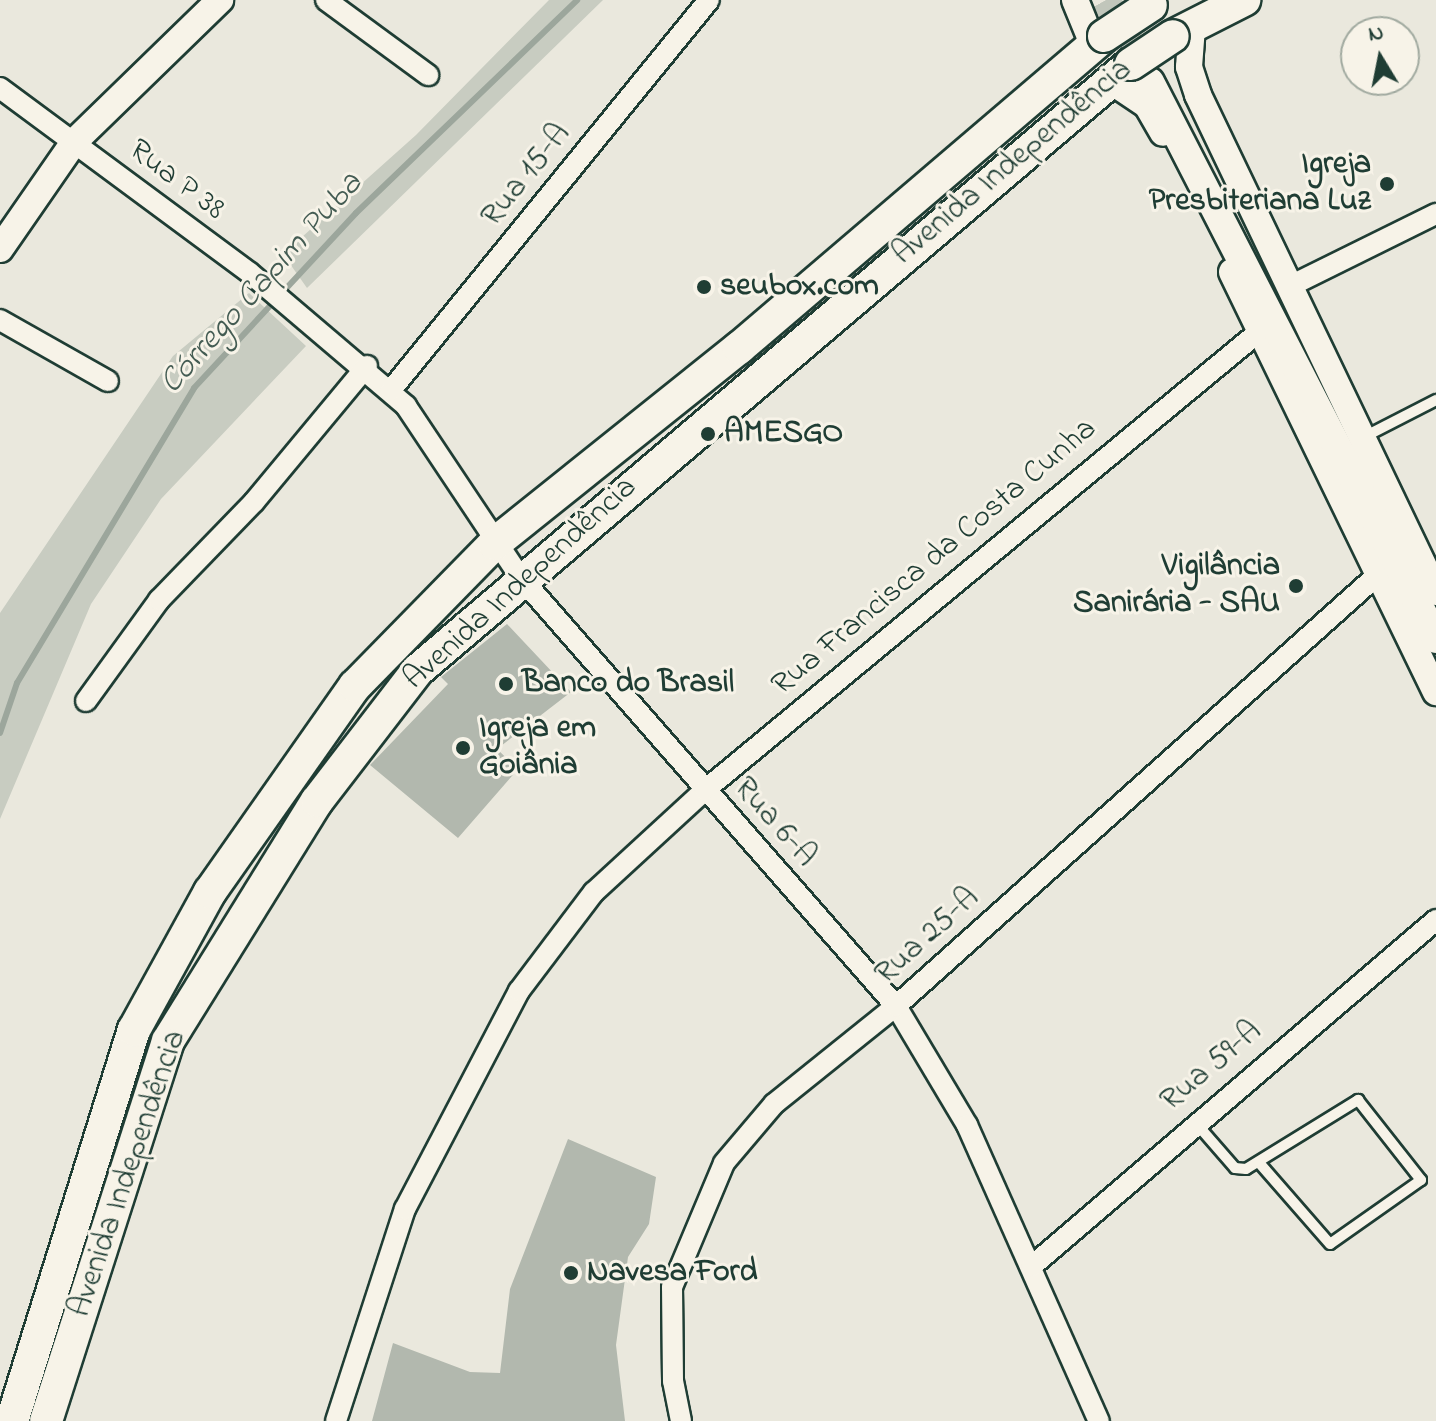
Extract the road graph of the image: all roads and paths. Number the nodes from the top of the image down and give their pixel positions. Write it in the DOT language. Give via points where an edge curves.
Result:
graph roads {
  1 [pos="220,0"];
  2 [pos="326,0"];
  3 [pos="709,0"];
  4 [pos="1075,0"];
  5 [pos="1244,0"];
  6 [pos="1156,2"];
  7 [pos="1183,31"];
  8 [pos="1098,40"];
  9 [pos="428,75"];
  10 [pos="1131,75"];
  11 [pos="0,88"];
  12 [pos="74,142"];
  13 [pos="1436,214"];
  14 [pos="0,249"];
  15 [pos="1290,286"];
  16 [pos="0,320"];
  17 [pos="314,325"];
  18 [pos="1261,330"];
  19 [pos="739,348"];
  20 [pos="367,366"];
  21 [pos="761,371"];
  22 [pos="108,381"];
  23 [pos="391,390"];
  24 [pos="1436,400"];
  25 [pos="1364,437"];
  26 [pos="494,544"];
  27 [pos="1428,555"];
  28 [pos="520,577"];
  29 [pos="1374,578"];
  30 [pos="1436,592"];
  31 [pos="1435,640"];
  32 [pos="1436,692"];
  33 [pos="86,701"];
  34 [pos="705,790"];
  35 [pos="1436,920"];
  36 [pos="896,1006"];
  37 [pos="134,1030"];
  38 [pos="168,1041"];
  39 [pos="1194,1121"];
  40 [pos="1261,1165"];
  41 [pos="1032,1266"];
  42 [pos="12,1421"];
  43 [pos="46,1421"];
  44 [pos="336,1421"];
  45 [pos="681,1421"];
  46 [pos="1099,1421"];
  1 -- 12 [label="street"];
  2 -- 9 [label="street"];
  3 -- 23 [label="street, Rua 15-A"];
  4 -- 8 [label="street"];
  5 -- 7 [label="main road, Avenida Independência"];
  6 -- 8 [label="main road, Avenida Independência, bridge"];
  7 -- 10 [label="main road, Avenida Independência, bridge"];
  7 -- 15 [label="street" via="1198,95"];
  8 -- 19 [label="main road, Avenida Independência"];
  10 -- 18 [label="street"];
  10 -- 21 [label="main road, Avenida Independência"];
  10 -- 31 [label="main road"];
  11 -- 12 [label="street, Rua P 38"];
  12 -- 14 [label="street"];
  12 -- 17 [label="street, Rua P 38"];
  13 -- 15 [label="street"];
  15 -- 25 [label="street"];
  16 -- 22 [label="street"];
  17 -- 20 [label="street, Rua 6-A"];
  18 -- 29 [label="street"];
  18 -- 34 [label="street, Rua Francisca da Costa Cunha"];
  19 -- 21 [label="main road"];
  19 -- 26 [label="main road, Avenida Independência"];
  20 -- 23 [label="street, Rua 6-A"];
  20 -- 33 [label="street" via="254,502 159,600"];
  21 -- 28 [label="main road, Avenida Independência"];
  23 -- 26 [label="street, Rua 6-A"];
  24 -- 25 [label="lane"];
  25 -- 27 [label="street"];
  26 -- 28 [label="street, Rua 6-A"];
  26 -- 37 [label="main road, Avenida Independência" via="355,686 295,766 210,892"];
  27 -- 30 [label="street"];
  28 -- 34 [label="street, Rua 6-A"];
  28 -- 38 [label="main road, Avenida Independência" via="418,670 317,801"];
  29 -- 32 [label="street"];
  29 -- 36 [label="street, Rua 25-A"];
  34 -- 36 [label="street, Rua 6-A"];
  34 -- 44 [label="street, Rua Francisca da Costa Cunha" via="594,892 519,991 405,1209"];
  35 -- 39 [label="street, Rua 59-A"];
  36 -- 41 [label="street, Rua 6-A" via="967,1125"];
  36 -- 45 [label="street, Rua 25-A" via="774,1104 724,1163 672,1287 673,1381"];
  37 -- 38 [label="main road"];
  37 -- 42 [label="main road, Avenida Independência"];
  38 -- 43 [label="main road, Avenida Independência"];
  39 -- 40 [label="lane" via="1235,1168"];
  39 -- 41 [label="street, Rua 59-A"];
  40 -- 40 [label="lane" via="1358,1100 1421,1180 1330,1244"];
  41 -- 46 [label="street, Rua 6-A"];
}
